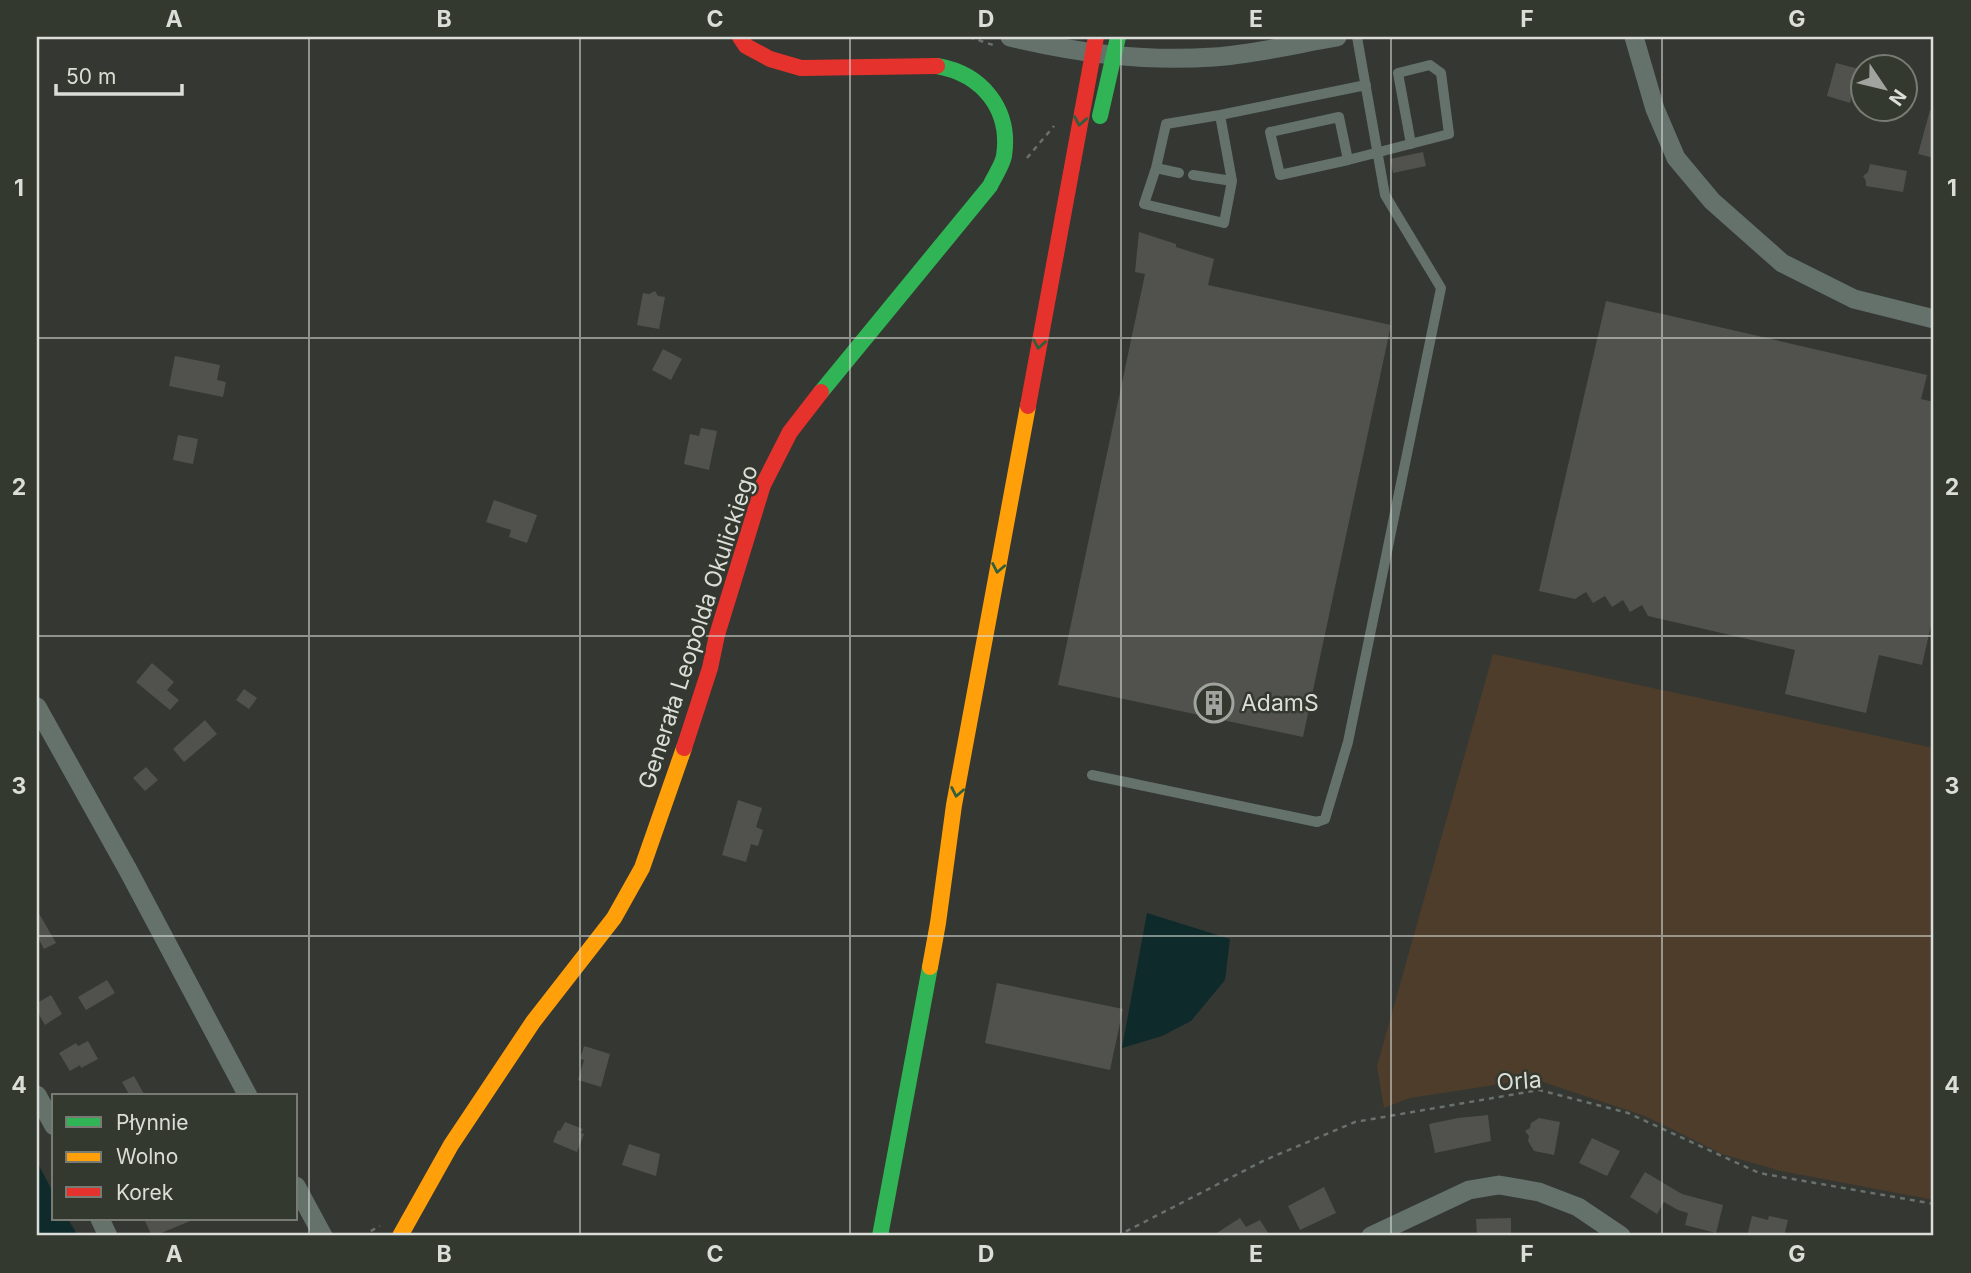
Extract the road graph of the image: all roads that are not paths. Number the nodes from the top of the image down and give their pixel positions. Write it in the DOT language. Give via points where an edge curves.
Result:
graph roads {
  1 [pos="740,37"];
  2 [pos="1337,37"];
  3 [pos="1357,37"];
  4 [pos="1634,37"];
  5 [pos="1310,39"];
  6 [pos="1002,41"];
  7 [pos="1093,45"];
  8 [pos="1116,46"];
  9 [pos="1366,85"];
  10 [pos="1220,115"];
  11 [pos="1096,138"];
  12 [pos="1411,144"];
  13 [pos="1377,153"];
  14 [pos="1348,160"];
  15 [pos="1156,168"];
  16 [pos="1179,173"];
  17 [pos="1193,175"];
  18 [pos="1232,181"];
  19 [pos="1934,319"];
  20 [pos="37,707"];
  21 [pos="1092,775"];
  22 [pos="967,832"];
  23 [pos="938,923"];
  24 [pos="247,1094"];
  25 [pos="37,1095"];
  26 [pos="52,1122"];
  27 [pos="298,1190"];
  28 [pos="100,1220"];
  29 [pos="108,1236"];
  30 [pos="323,1236"];
  31 [pos="400,1236"];
  32 [pos="880,1236"];
  33 [pos="1371,1236"];
  34 [pos="1621,1236"];
  1 -- 31 [label="street, Generała Leopolda Okulickiego" via="746,46 771,59 801,68 940,66 967,75 988,91 1004,120 1003,158 990,186 968,215 790,432 763,485 710,668 642,868 614,918 533,1022 451,1145"];
  2 -- 5 [label="street"];
  3 -- 9 [label="lane"];
  4 -- 19 [label="street" via="1676,158 1712,201 1783,263 1854,299"];
  5 -- 8 [label="street" via="1214,57"];
  6 -- 7 [label="street" via="1061,49"];
  7 -- 8 [label="street"];
  7 -- 23 [label="street, one-way" via="954,805"];
  8 -- 11 [label="street"];
  9 -- 10 [label="lane"];
  9 -- 13 [label="lane"];
  10 -- 15 [label="lane" via="1166,124"];
  10 -- 18 [label="lane"];
  12 -- 12 [label="lane" via="1449,134 1441,73 1430,65 1398,73"];
  12 -- 13 [label="lane"];
  13 -- 14 [label="lane"];
  13 -- 21 [label="lane" via="1385,195 1441,288 1348,742 1325,819 1317,822"];
  14 -- 14 [label="lane" via="1280,175 1270,132 1339,117"];
  15 -- 16 [label="lane"];
  15 -- 18 [label="lane" via="1144,204 1224,223"];
  17 -- 18 [label="lane"];
  20 -- 24 [label="street"];
  22 -- 23 [label="street"];
  23 -- 32 [label="street"];
  25 -- 26 [label="street"];
  27 -- 30 [label="street"];
  28 -- 29 [label="street"];
  33 -- 34 [label="street" via="1469,1190 1499,1185 1539,1192 1578,1207"];
}
